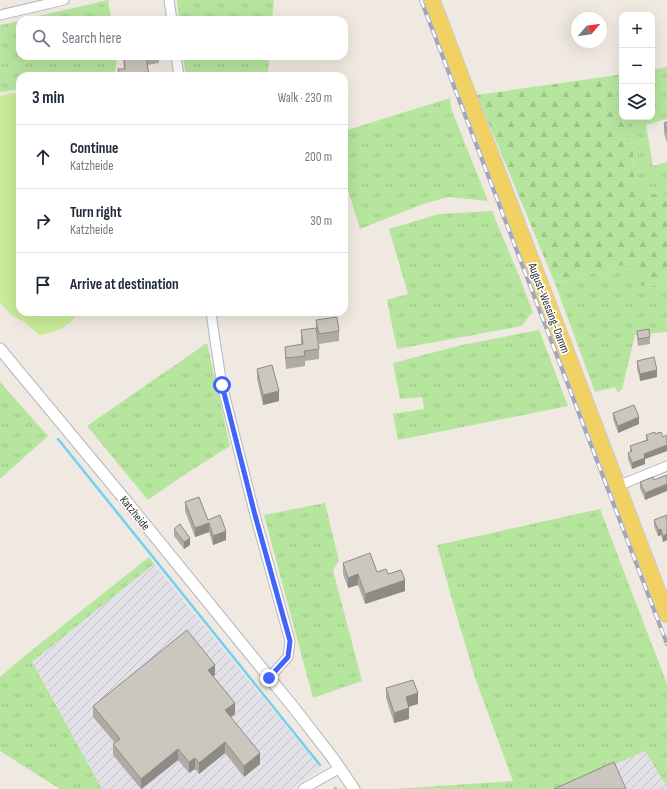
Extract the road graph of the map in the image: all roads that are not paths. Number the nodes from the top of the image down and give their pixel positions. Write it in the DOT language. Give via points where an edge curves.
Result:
graph roads {
  1 [pos="64,0"];
  2 [pos="169,0"];
  3 [pos="432,0"];
  4 [pos="0,15"];
  5 [pos="171,16"];
  6 [pos="177,60"];
  7 [pos="178,72"];
  8 [pos="212,316"];
  9 [pos="0,348"];
  10 [pos="667,466"];
  11 [pos="618,486"];
  12 [pos="667,615"];
  13 [pos="269,678"];
  14 [pos="340,768"];
  15 [pos="303,789"];
  16 [pos="354,789"];
  1 -- 4 [label="street"];
  2 -- 5 [label="street"];
  3 -- 11 [label="main road, August-Wessing-Damm"];
  6 -- 7 [label="street"];
  8 -- 13 [label="street" via="222,385 290,641 288,657"];
  9 -- 13 [label="street, Katzheide"];
  10 -- 11 [label="street"];
  11 -- 12 [label="main road, August-Wessing-Damm"];
  13 -- 14 [label="street, Katzheide"];
  14 -- 15 [label="street"];
  14 -- 16 [label="street, Katzheide"];
}
